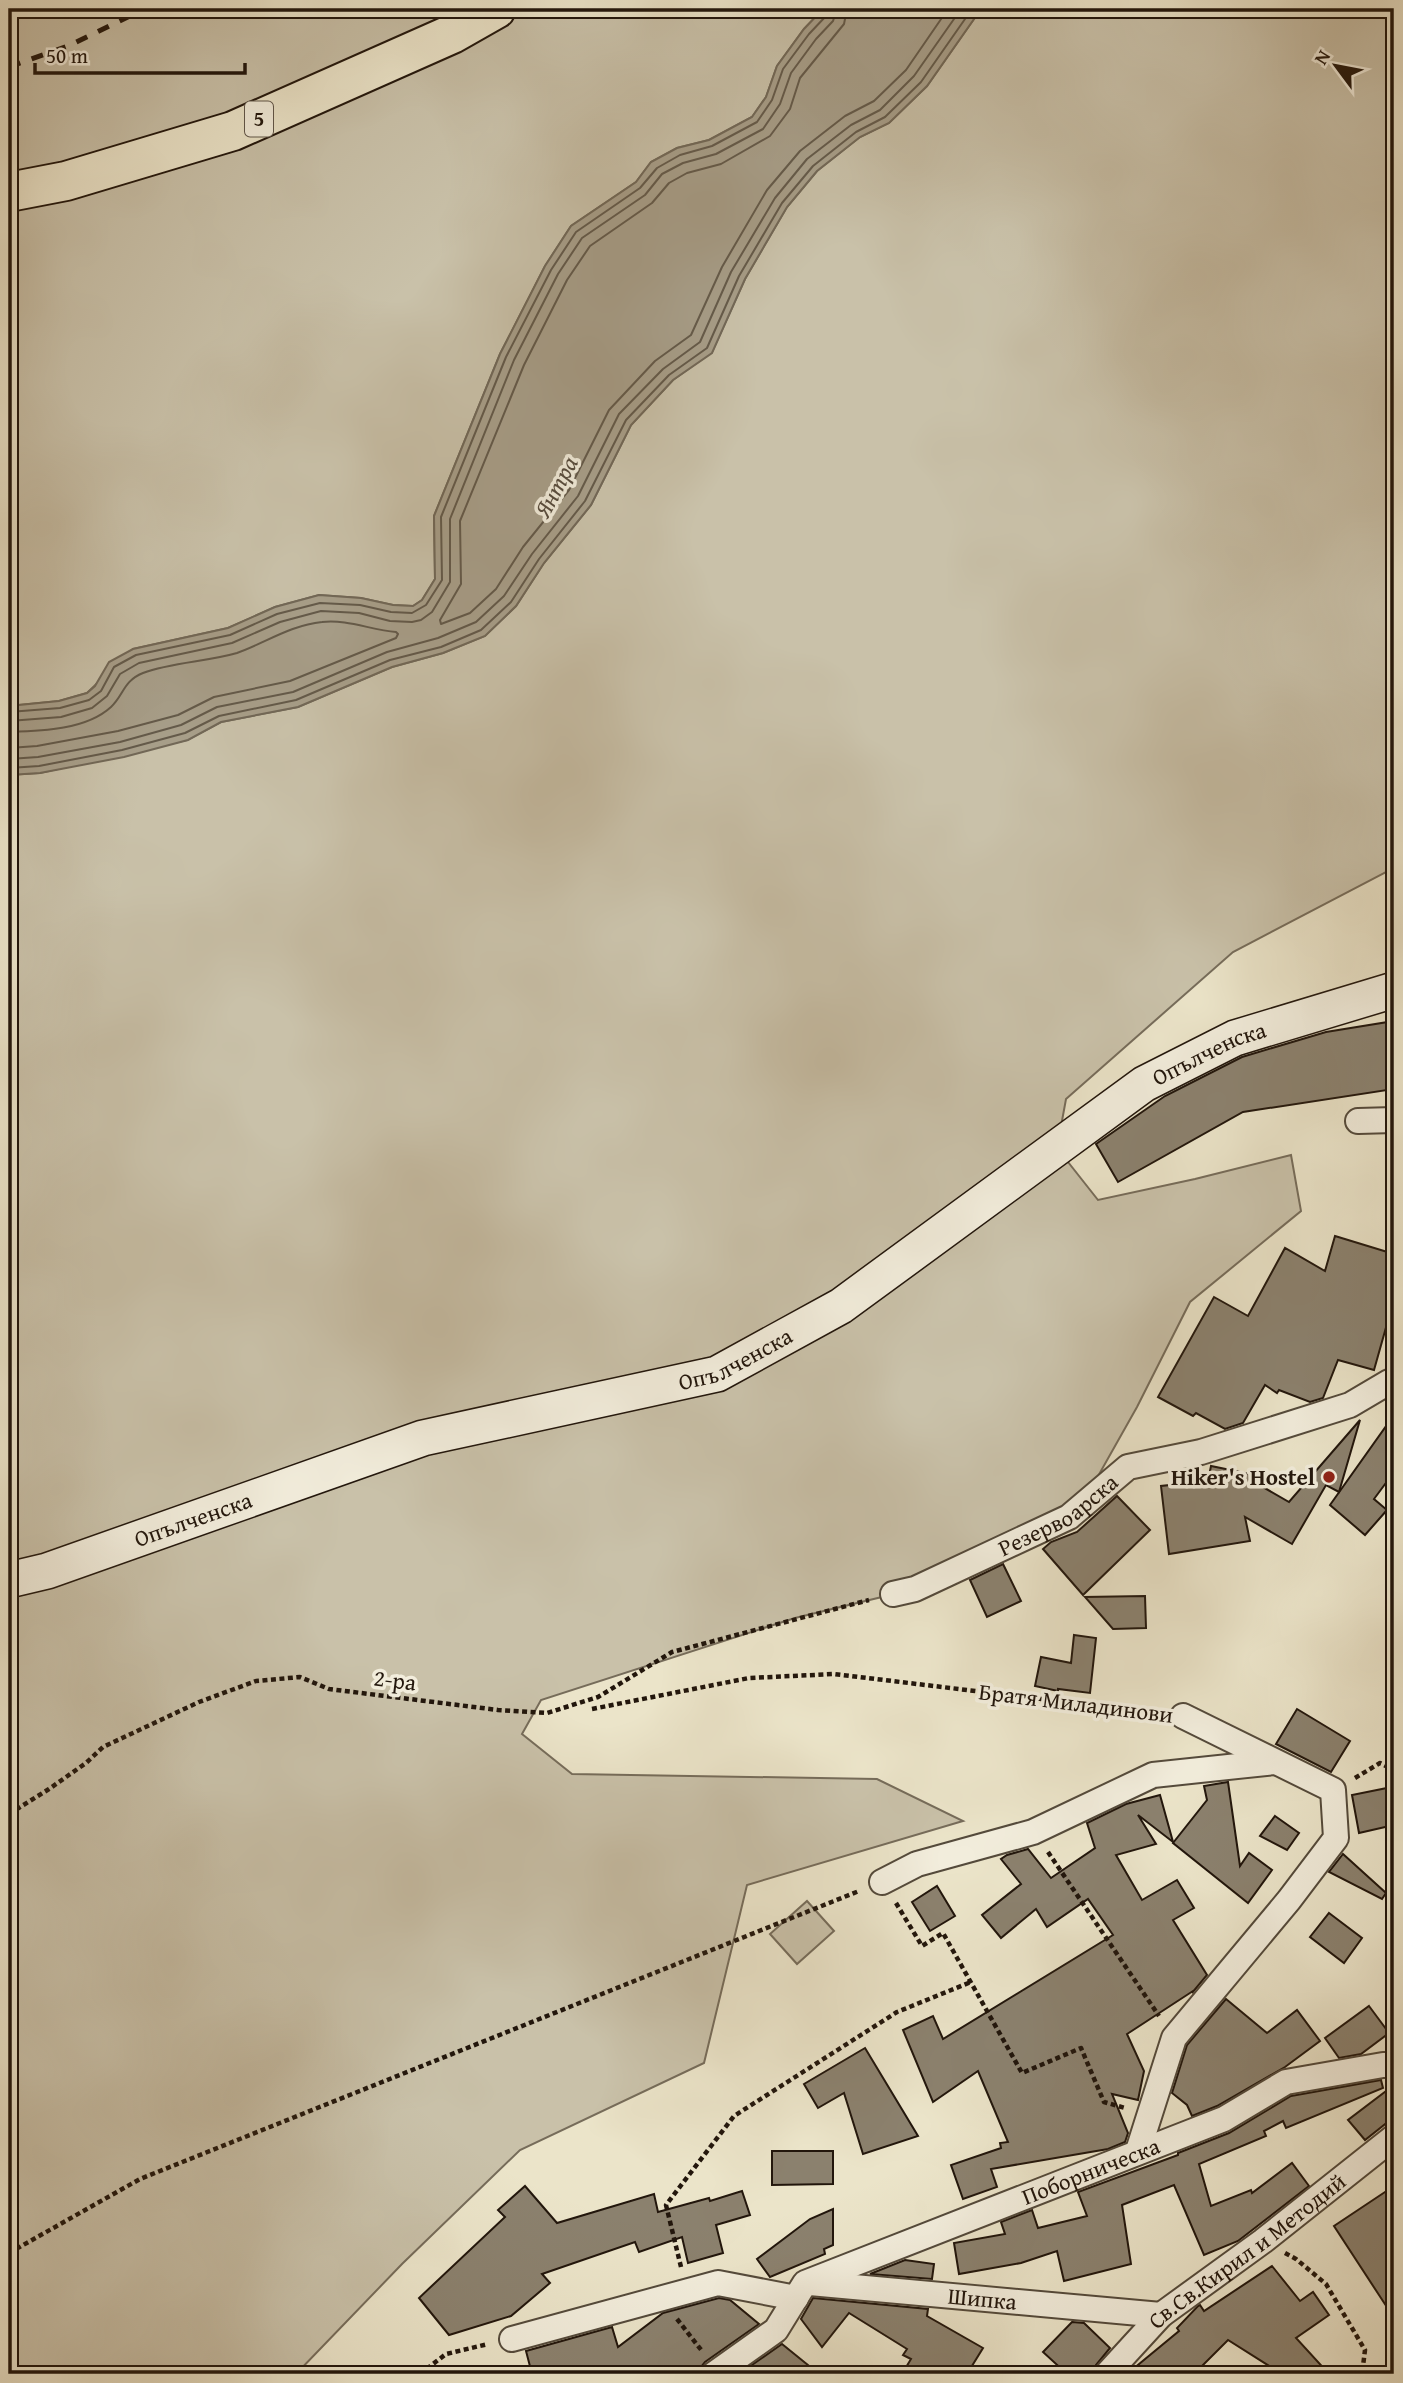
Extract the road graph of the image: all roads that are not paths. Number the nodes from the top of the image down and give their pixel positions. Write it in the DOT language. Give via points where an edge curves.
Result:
graph roads {
  1 [pos="496,9"];
  2 [pos="9,192"];
  3 [pos="1394,990"];
  4 [pos="1394,1120"];
  5 [pos="1358,1121"];
  6 [pos="1394,1382"];
  7 [pos="9,1580"];
  8 [pos="893,1594"];
  9 [pos="1183,1716"];
  10 [pos="1276,1762"];
  11 [pos="882,1882"];
  12 [pos="1394,2066"];
  13 [pos="1394,2137"];
  14 [pos="1138,2151"];
  15 [pos="800,2291"];
  16 [pos="1161,2315"];
  17 [pos="512,2339"];
  18 [pos="715,2373"];
  19 [pos="1107,2374"];
  1 -- 2 [label="main road, 5" via="452,34 233,131 66,181"];
  3 -- 7 [label="street, Опълченска" via="1235,1038 1144,1084 841,1306 717,1374 423,1438 47,1571"];
  4 -- 5 [label="street"];
  6 -- 8 [label="street, Резервоарска" via="1350,1405 1201,1452 1128,1467 1069,1517 915,1589"];
  9 -- 10 [label="street, Братя Миладинови"];
  10 -- 11 [label="street" via="1153,1775 1033,1832 916,1864"];
  10 -- 14 [label="street, Братя Миладинови" via="1333,1790 1336,1838 1174,2038"];
  12 -- 14 [label="street, Поборническа" via="1286,2082 1224,2119"];
  13 -- 16 [label="street, Св.Св.Кирил и Методий"];
  14 -- 15 [label="street, Поборническа"];
  15 -- 16 [label="street, Шипка"];
  15 -- 17 [label="street" via="718,2283"];
  15 -- 18 [label="street" via="775,2330"];
  16 -- 19 [label="street, Св.Св.Кирил и Методий"];
}
